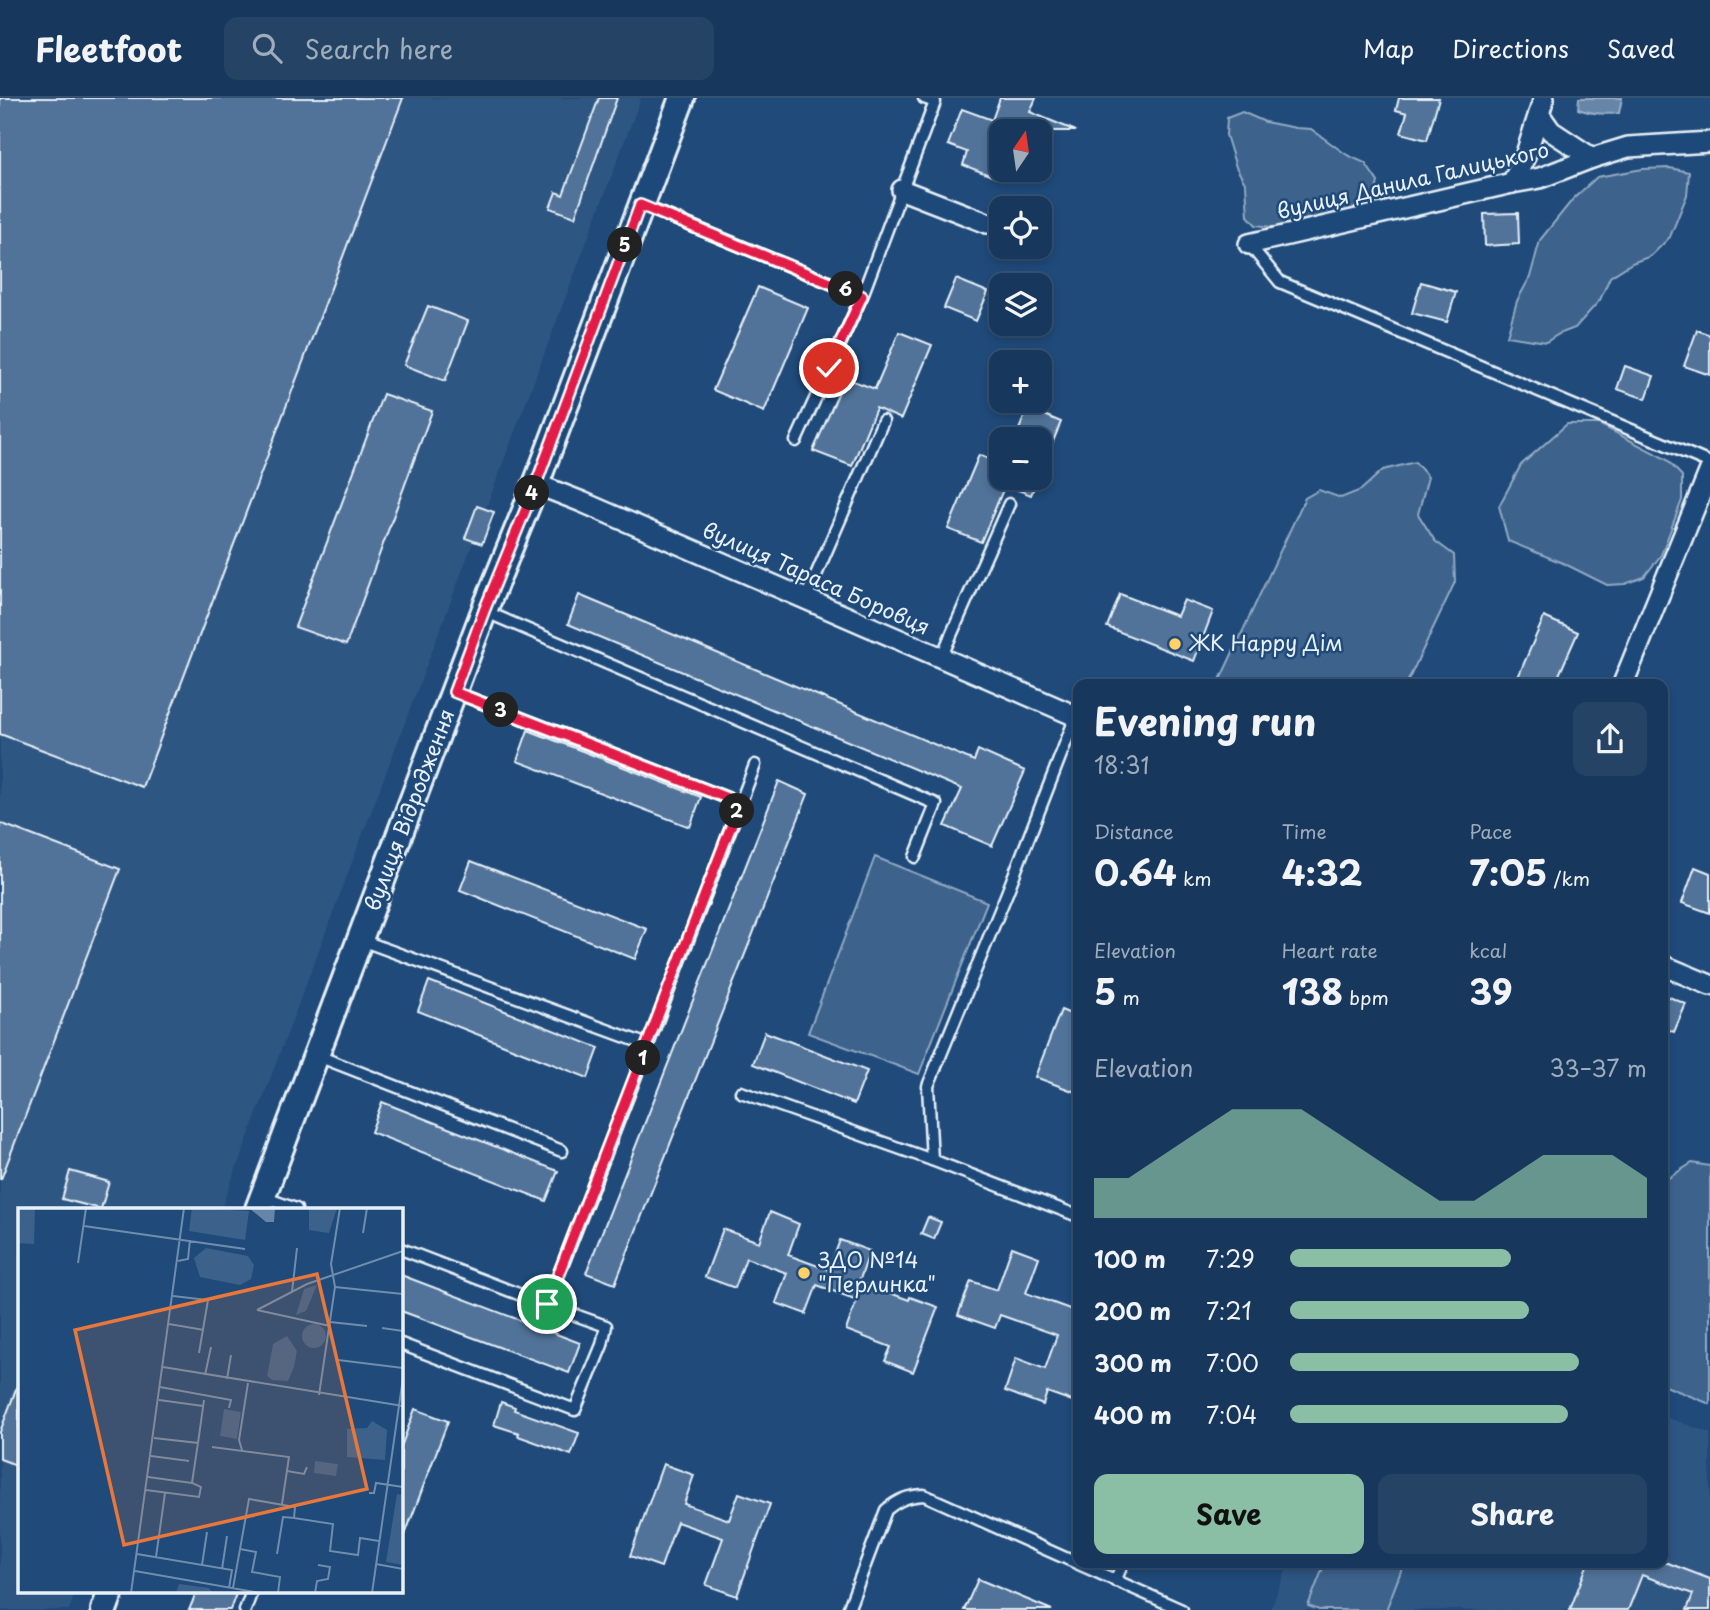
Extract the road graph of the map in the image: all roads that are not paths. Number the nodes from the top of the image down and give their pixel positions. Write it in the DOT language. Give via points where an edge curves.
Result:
graph roads {
  1 [pos="682,98"];
  2 [pos="924,98"];
  3 [pos="1541,106"];
  4 [pos="1710,142"];
  5 [pos="1592,158"];
  6 [pos="1512,183"];
  7 [pos="902,190"];
  8 [pos="640,205"];
  9 [pos="986,223"];
  10 [pos="1249,244"];
  11 [pos="862,296"];
  12 [pos="883,421"];
  13 [pos="796,441"];
  14 [pos="1710,463"];
  15 [pos="1710,470"];
  16 [pos="536,484"];
  17 [pos="1009,504"];
  18 [pos="806,598"];
  19 [pos="484,611"];
  20 [pos="941,658"];
  21 [pos="1625,679"];
  22 [pos="454,692"];
  23 [pos="1073,715"];
  24 [pos="1073,727"];
  25 [pos="755,765"];
  26 [pos="740,803"];
  27 [pos="915,857"];
  28 [pos="361,940"];
  29 [pos="1668,968"];
  30 [pos="1710,985"];
  31 [pos="648,1045"];
  32 [pos="316,1056"];
  33 [pos="741,1092"];
  34 [pos="562,1151"];
  35 [pos="932,1160"];
  36 [pos="260,1203"];
  37 [pos="290,1208"];
  38 [pos="1073,1214"];
  39 [pos="402,1249"];
  40 [pos="547,1304"];
  41 [pos="402,1344"];
  42 [pos="1073,1562"];
  43 [pos="1086,1568"];
  44 [pos="1121,1568"];
  45 [pos="1115,1581"];
  46 [pos="111,1592"];
  47 [pos="252,1592"];
  48 [pos="104,1610"];
  49 [pos="245,1610"];
  50 [pos="848,1610"];
  51 [pos="1182,1610"];
  1 -- 8 [label="street, вулиця Відродження"];
  2 -- 7 [label="lane" via="935,102"];
  3 -- 5 [label="street" via="1551,131"];
  3 -- 6 [label="street"];
  4 -- 5 [label="street, вулиця Данила Галицького" via="1628,148"];
  5 -- 6 [label="street, вулиця Данила Галицького" via="1540,178"];
  6 -- 10 [label="street, вулиця Данила Галицького"];
  7 -- 9 [label="street"];
  7 -- 11 [label="lane"];
  8 -- 11 [label="lane"];
  8 -- 16 [label="street, вулиця Відродження"];
  10 -- 14 [label="lane" via="1280,282"];
  11 -- 13 [label="lane"];
  12 -- 18 [label="lane"];
  15 -- 21 [label="street"];
  16 -- 18 [label="street, вулиця Тараса Боровця"];
  16 -- 19 [label="street, вулиця Відродження"];
  17 -- 20 [label="lane"];
  18 -- 20 [label="street, вулиця Тараса Боровця"];
  19 -- 22 [label="street, вулиця Відродження"];
  19 -- 27 [label="lane" via="936,804"];
  20 -- 23 [label="street, вулиця Тараса Боровця"];
  22 -- 26 [label="lane"];
  22 -- 28 [label="street, вулиця Відродження"];
  24 -- 35 [label="lane" via="928,1086"];
  25 -- 26 [label="lane"];
  26 -- 31 [label="lane"];
  28 -- 31 [label="lane"];
  28 -- 32 [label="street, вулиця Відродження"];
  29 -- 30 [label="street"];
  31 -- 40 [label="lane"];
  32 -- 34 [label="lane"];
  32 -- 36 [label="street, вулиця Відродження"];
  33 -- 35 [label="lane"];
  35 -- 38 [label="lane"];
  36 -- 37 [label="lane"];
  39 -- 40 [label="lane"];
  40 -- 41 [label="lane" via="606,1326 575,1410"];
  42 -- 50 [label="lane" via="924,1495 909,1496 886,1510"];
  43 -- 45 [label="lane"];
  44 -- 45 [label="lane"];
  45 -- 51 [label="lane"];
  46 -- 48 [label="street"];
  47 -- 49 [label="lane"];
}
